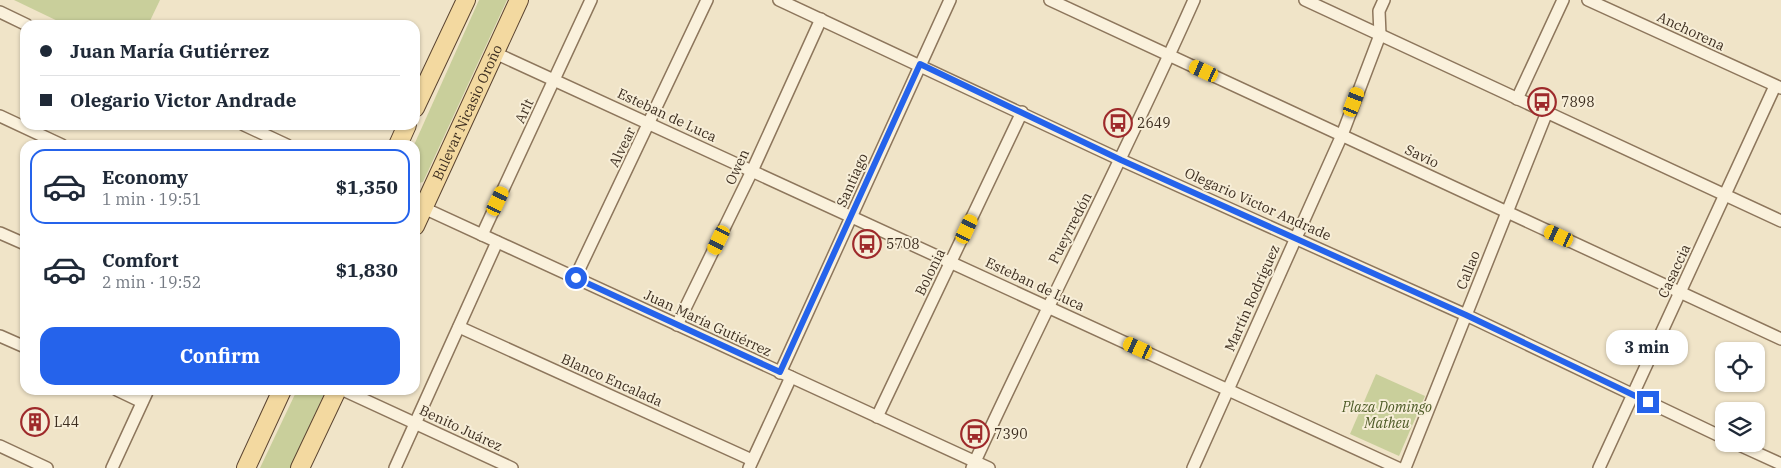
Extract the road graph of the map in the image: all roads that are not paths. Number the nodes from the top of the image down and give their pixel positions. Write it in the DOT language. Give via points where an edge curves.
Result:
graph roads {
  1 [pos="466,0"];
  2 [pos="520,0"];
  3 [pos="591,0"];
  4 [pos="707,0"];
  5 [pos="779,0"];
  6 [pos="950,0"];
  7 [pos="1050,0"];
  8 [pos="1194,0"];
  9 [pos="1305,0"];
  10 [pos="1384,0"];
  11 [pos="1563,0"];
  12 [pos="1588,0"];
  13 [pos="0,12"];
  14 [pos="821,19"];
  15 [pos="20,22"];
  16 [pos="1380,35"];
  17 [pos="495,53"];
  18 [pos="1170,55"];
  19 [pos="920,64"];
  20 [pos="554,80"];
  21 [pos="1778,87"];
  22 [pos="420,97"];
  23 [pos="1517,99"];
  24 [pos="1022,112"];
  25 [pos="1547,112"];
  26 [pos="0,116"];
  27 [pos="650,124"];
  28 [pos="20,125"];
  29 [pos="30,130"];
  30 [pos="250,130"];
  31 [pos="1342,135"];
  32 [pos="51,140"];
  33 [pos="262,140"];
  34 [pos="1121,160"];
  35 [pos="752,171"];
  36 [pos="1725,195"];
  37 [pos="420,204"];
  38 [pos="420,206"];
  39 [pos="1507,212"];
  40 [pos="852,217"];
  41 [pos="1781,221"];
  42 [pos="0,232"];
  43 [pos="482,235"];
  44 [pos="1296,238"];
  45 [pos="20,242"];
  46 [pos="497,242"];
  47 [pos="952,262"];
  48 [pos="576,278"];
  49 [pos="1680,292"];
  50 [pos="1048,307"];
  51 [pos="1466,315"];
  52 [pos="677,325"];
  53 [pos="459,327"];
  54 [pos="0,336"];
  55 [pos="1781,339"];
  56 [pos="20,345"];
  57 [pos="785,375"];
  58 [pos="1228,389"];
  59 [pos="127,395"];
  60 [pos="146,395"];
  61 [pos="280,395"];
  62 [pos="335,395"];
  63 [pos="354,395"];
  64 [pos="1632,396"];
  65 [pos="142,402"];
  66 [pos="877,418"];
  67 [pos="415,423"];
  68 [pos="1715,434"];
  69 [pos="0,446"];
  70 [pos="1755,452"];
  71 [pos="750,464"];
  72 [pos="1781,464"];
  73 [pos="974,465"];
  74 [pos="46,468"];
  75 [pos="112,468"];
  76 [pos="246,468"];
  77 [pos="300,468"];
  78 [pos="395,468"];
  79 [pos="512,468"];
  80 [pos="989,468"];
  81 [pos="1193,468"];
  82 [pos="1398,468"];
  83 [pos="1406,468"];
  84 [pos="1599,468"];
  1 -- 22 [label="main road"];
  2 -- 17 [label="main road, Bulevar Nicasio Oroño"];
  3 -- 20 [label="street, Arlt"];
  4 -- 27 [label="street, Alvear"];
  5 -- 14 [label="street, Olegario Victor Andrade"];
  6 -- 19 [label="street, Santiago"];
  7 -- 18 [label="street, Savio"];
  8 -- 18 [label="street, Pueyrredón"];
  9 -- 16 [label="street"];
  10 -- 16 [label="street, Martín Rodríguez" via="1379,11"];
  11 -- 23 [label="street"];
  12 -- 21 [label="street, Anchorena"];
  13 -- 15 [label="street"];
  14 -- 19 [label="street, Olegario Victor Andrade"];
  14 -- 35 [label="street, Owen"];
  16 -- 23 [label="street"];
  16 -- 31 [label="street, Martín Rodríguez"];
  17 -- 20 [label="street, Esteban de Luca"];
  17 -- 37 [label="main road, Bulevar Nicasio Oroño"];
  18 -- 31 [label="street, Savio"];
  18 -- 34 [label="street, Pueyrredón"];
  19 -- 24 [label="street, Olegario Victor Andrade"];
  19 -- 40 [label="street, Santiago"];
  20 -- 27 [label="street, Esteban de Luca"];
  20 -- 43 [label="street, Arlt"];
  21 -- 36 [label="street, Casaccia"];
  23 -- 25 [label="street"];
  24 -- 34 [label="street, Olegario Victor Andrade"];
  24 -- 47 [label="street, Bolonia"];
  25 -- 36 [label="street"];
  25 -- 39 [label="street, Callao"];
  26 -- 28 [label="street"];
  27 -- 35 [label="street, Esteban de Luca"];
  27 -- 48 [label="street, Alvear"];
  29 -- 32 [label="street"];
  30 -- 33 [label="street"];
  31 -- 39 [label="street, Savio"];
  31 -- 44 [label="street, Martín Rodríguez"];
  34 -- 44 [label="street, Olegario Victor Andrade"];
  34 -- 50 [label="street, Pueyrredón"];
  35 -- 40 [label="street, Esteban de Luca"];
  35 -- 52 [label="street, Owen"];
  36 -- 41 [label="street"];
  36 -- 49 [label="street, Casaccia"];
  38 -- 43 [label="street, Juan María Gutiérrez"];
  39 -- 49 [label="street, Savio"];
  39 -- 51 [label="street, Callao"];
  40 -- 47 [label="street, Esteban de Luca"];
  40 -- 57 [label="street, Santiago"];
  42 -- 45 [label="street"];
  43 -- 46 [label="street, Juan María Gutiérrez"];
  44 -- 51 [label="street, Olegario Victor Andrade"];
  44 -- 58 [label="street, Martín Rodríguez"];
  46 -- 48 [label="street, Juan María Gutiérrez"];
  46 -- 53 [label="street"];
  47 -- 50 [label="street, Esteban de Luca"];
  47 -- 66 [label="street, Bolonia"];
  48 -- 52 [label="street, Juan María Gutiérrez"];
  49 -- 55 [label="street, Savio"];
  49 -- 64 [label="street, Casaccia"];
  50 -- 58 [label="street, Esteban de Luca"];
  50 -- 73 [label="street, Pueyrredón"];
  51 -- 64 [label="street, Olegario Victor Andrade"];
  51 -- 83 [label="street, Callao"];
  52 -- 57 [label="street, Juan María Gutiérrez"];
  53 -- 67 [label="street"];
  53 -- 71 [label="street, Blanco Encalada"];
  54 -- 56 [label="street"];
  57 -- 66 [label="street, Juan María Gutiérrez"];
  57 -- 71 [label="street, Santiago"];
  58 -- 81 [label="street, Martín Rodríguez"];
  58 -- 82 [label="street, Esteban de Luca"];
  59 -- 65 [label="street"];
  60 -- 65 [label="street"];
  61 -- 76 [label="main road"];
  62 -- 77 [label="main road"];
  63 -- 67 [label="street, Benito Juárez"];
  64 -- 68 [label="street, Olegario Victor Andrade"];
  64 -- 84 [label="street, Casaccia"];
  65 -- 75 [label="street"];
  66 -- 73 [label="street, Juan María Gutiérrez"];
  67 -- 78 [label="street"];
  67 -- 79 [label="street, Benito Juárez"];
  69 -- 74 [label="street"];
  70 -- 72 [label="street"];
  73 -- 80 [label="street, Juan María Gutiérrez"];
}
